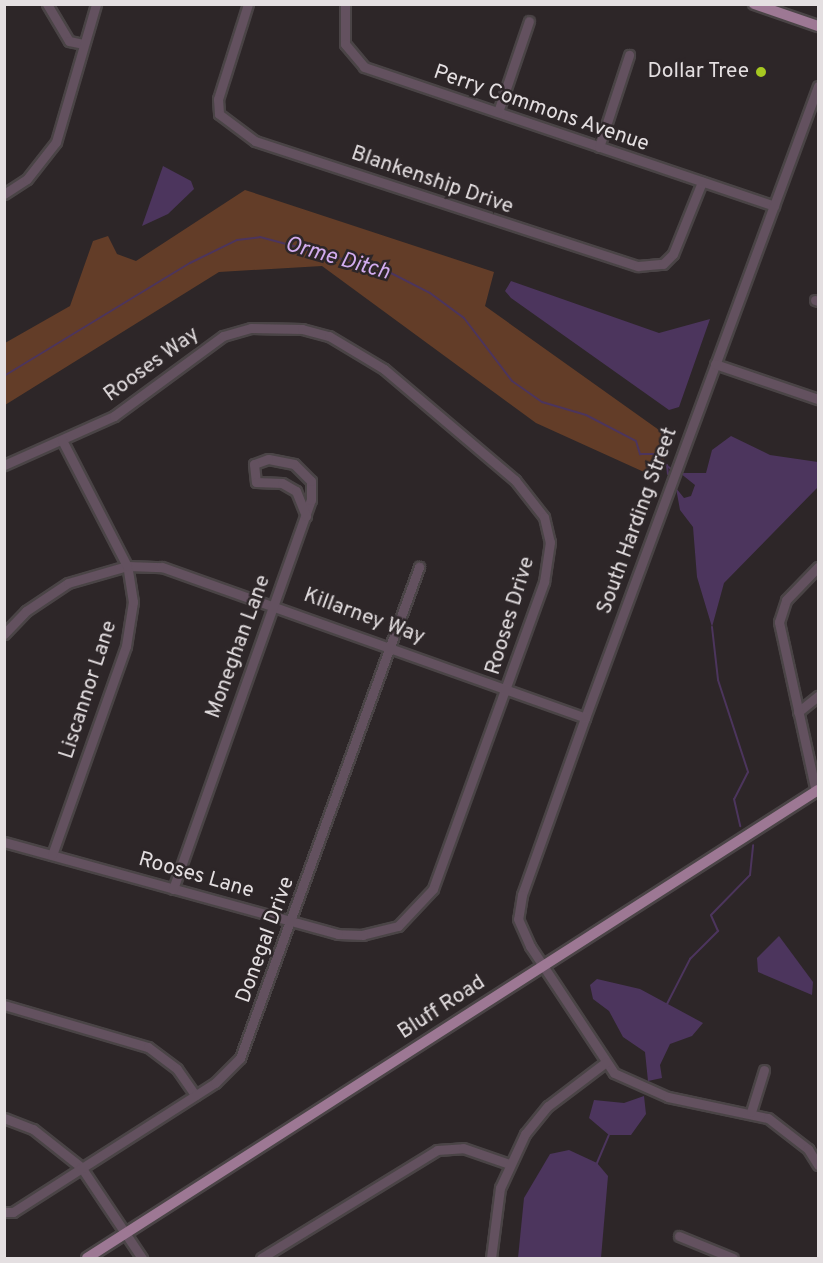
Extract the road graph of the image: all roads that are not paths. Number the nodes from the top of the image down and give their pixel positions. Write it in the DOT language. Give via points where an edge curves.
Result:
graph roads {
  1 [pos="47,4"];
  2 [pos="96,4"];
  3 [pos="248,4"];
  4 [pos="345,4"];
  5 [pos="754,4"];
  6 [pos="529,21"];
  7 [pos="819,26"];
  8 [pos="83,44"];
  9 [pos="629,55"];
  10 [pos="819,86"];
  11 [pos="498,112"];
  12 [pos="599,147"];
  13 [pos="702,182"];
  14 [pos="4,194"];
  15 [pos="774,206"];
  16 [pos="328,336"];
  17 [pos="715,364"];
  18 [pos="819,399"];
  19 [pos="62,440"];
  20 [pos="4,465"];
  21 [pos="306,516"];
  22 [pos="127,566"];
  23 [pos="419,567"];
  24 [pos="819,567"];
  25 [pos="274,603"];
  26 [pos="4,634"];
  27 [pos="390,645"];
  28 [pos="507,689"];
  29 [pos="819,696"];
  30 [pos="798,712"];
  31 [pos="585,718"];
  32 [pos="817,791"];
  33 [pos="4,842"];
  34 [pos="52,855"];
  35 [pos="173,889"];
  36 [pos="433,890"];
  37 [pos="292,922"];
  38 [pos="545,966"];
  39 [pos="4,1005"];
  40 [pos="606,1062"];
  41 [pos="764,1070"];
  42 [pos="195,1095"];
  43 [pos="751,1112"];
  44 [pos="4,1118"];
  45 [pos="817,1159"];
  46 [pos="509,1164"];
  47 [pos="81,1167"];
  48 [pos="4,1212"];
  49 [pos="126,1233"];
  50 [pos="679,1236"];
  51 [pos="87,1258"];
  52 [pos="142,1258"];
  53 [pos="261,1258"];
  54 [pos="491,1258"];
  55 [pos="733,1258"];
  1 -- 8 [label="street" via="69,41"];
  2 -- 8 [label="street"];
  3 -- 13 [label="street, Blankenship Drive" via="220,83 219,114 255,141 638,266 663,264 673,254"];
  4 -- 11 [label="street, Perry Commons Avenue" via="345,44 364,67"];
  5 -- 7 [label="main road"];
  6 -- 11 [label="street"];
  8 -- 14 [label="street" via="56,142 27,179"];
  9 -- 12 [label="street"];
  10 -- 15 [label="street, South Harding Street"];
  11 -- 12 [label="street, Perry Commons Avenue"];
  12 -- 13 [label="street, Perry Commons Avenue"];
  13 -- 15 [label="street, Perry Commons Avenue"];
  15 -- 17 [label="street, South Harding Street"];
  16 -- 19 [label="street, Rooses Way" via="275,327 223,336 114,416"];
  16 -- 28 [label="street, Rooses Drive" via="384,369 515,480 544,517 550,560"];
  17 -- 18 [label="street"];
  17 -- 31 [label="street, South Harding Street"];
  19 -- 20 [label="street, Rooses Way"];
  19 -- 22 [label="street, Liscannor Lane"];
  21 -- 21 [label="street, Moneghan Lane" via="296,491 282,483 256,482 254,464 282,459 305,472 313,489"];
  21 -- 25 [label="street, Moneghan Lane"];
  22 -- 25 [label="street, Killarney Way" via="194,575"];
  22 -- 26 [label="street" via="61,587"];
  22 -- 34 [label="street, Liscannor Lane" via="133,602 129,635"];
  23 -- 27 [label="street, Donegal Drive"];
  24 -- 30 [label="street" via="786,600 780,616"];
  25 -- 27 [label="street, Killarney Way"];
  25 -- 35 [label="street, Moneghan Lane"];
  27 -- 28 [label="street, Killarney Way"];
  27 -- 37 [label="street, Donegal Drive"];
  28 -- 31 [label="street, Killarney Way"];
  28 -- 36 [label="street, Rooses Drive"];
  29 -- 30 [label="street"];
  30 -- 32 [label="street"];
  31 -- 38 [label="street, South Harding Street" via="519,907 522,932"];
  32 -- 38 [label="main road, Bluff Road"];
  33 -- 34 [label="street, Rooses Lane"];
  34 -- 35 [label="street, Rooses Lane"];
  35 -- 37 [label="street, Rooses Lane"];
  36 -- 37 [label="street, Rooses Lane" via="410,918 381,933 338,934"];
  37 -- 42 [label="street, Donegal Drive" via="243,1052 225,1075"];
  38 -- 40 [label="street, South Harding Street"];
  38 -- 49 [label="main road, Bluff Road"];
  39 -- 42 [label="street" via="148,1047 177,1069"];
  40 -- 43 [label="street, South Harding Street" via="625,1080 668,1097"];
  40 -- 46 [label="street" via="548,1106"];
  41 -- 43 [label="street"];
  42 -- 47 [label="street, Donegal Drive"];
  43 -- 45 [label="street, South Harding Street" via="780,1125"];
  44 -- 47 [label="street" via="33,1129"];
  46 -- 53 [label="street" via="463,1148 437,1150"];
  46 -- 54 [label="street" via="494,1214"];
  47 -- 48 [label="street, Donegal Drive" via="13,1212"];
  47 -- 49 [label="street"];
  49 -- 51 [label="main road, Bluff Road"];
  49 -- 52 [label="street"];
  50 -- 55 [label="street"];
}
